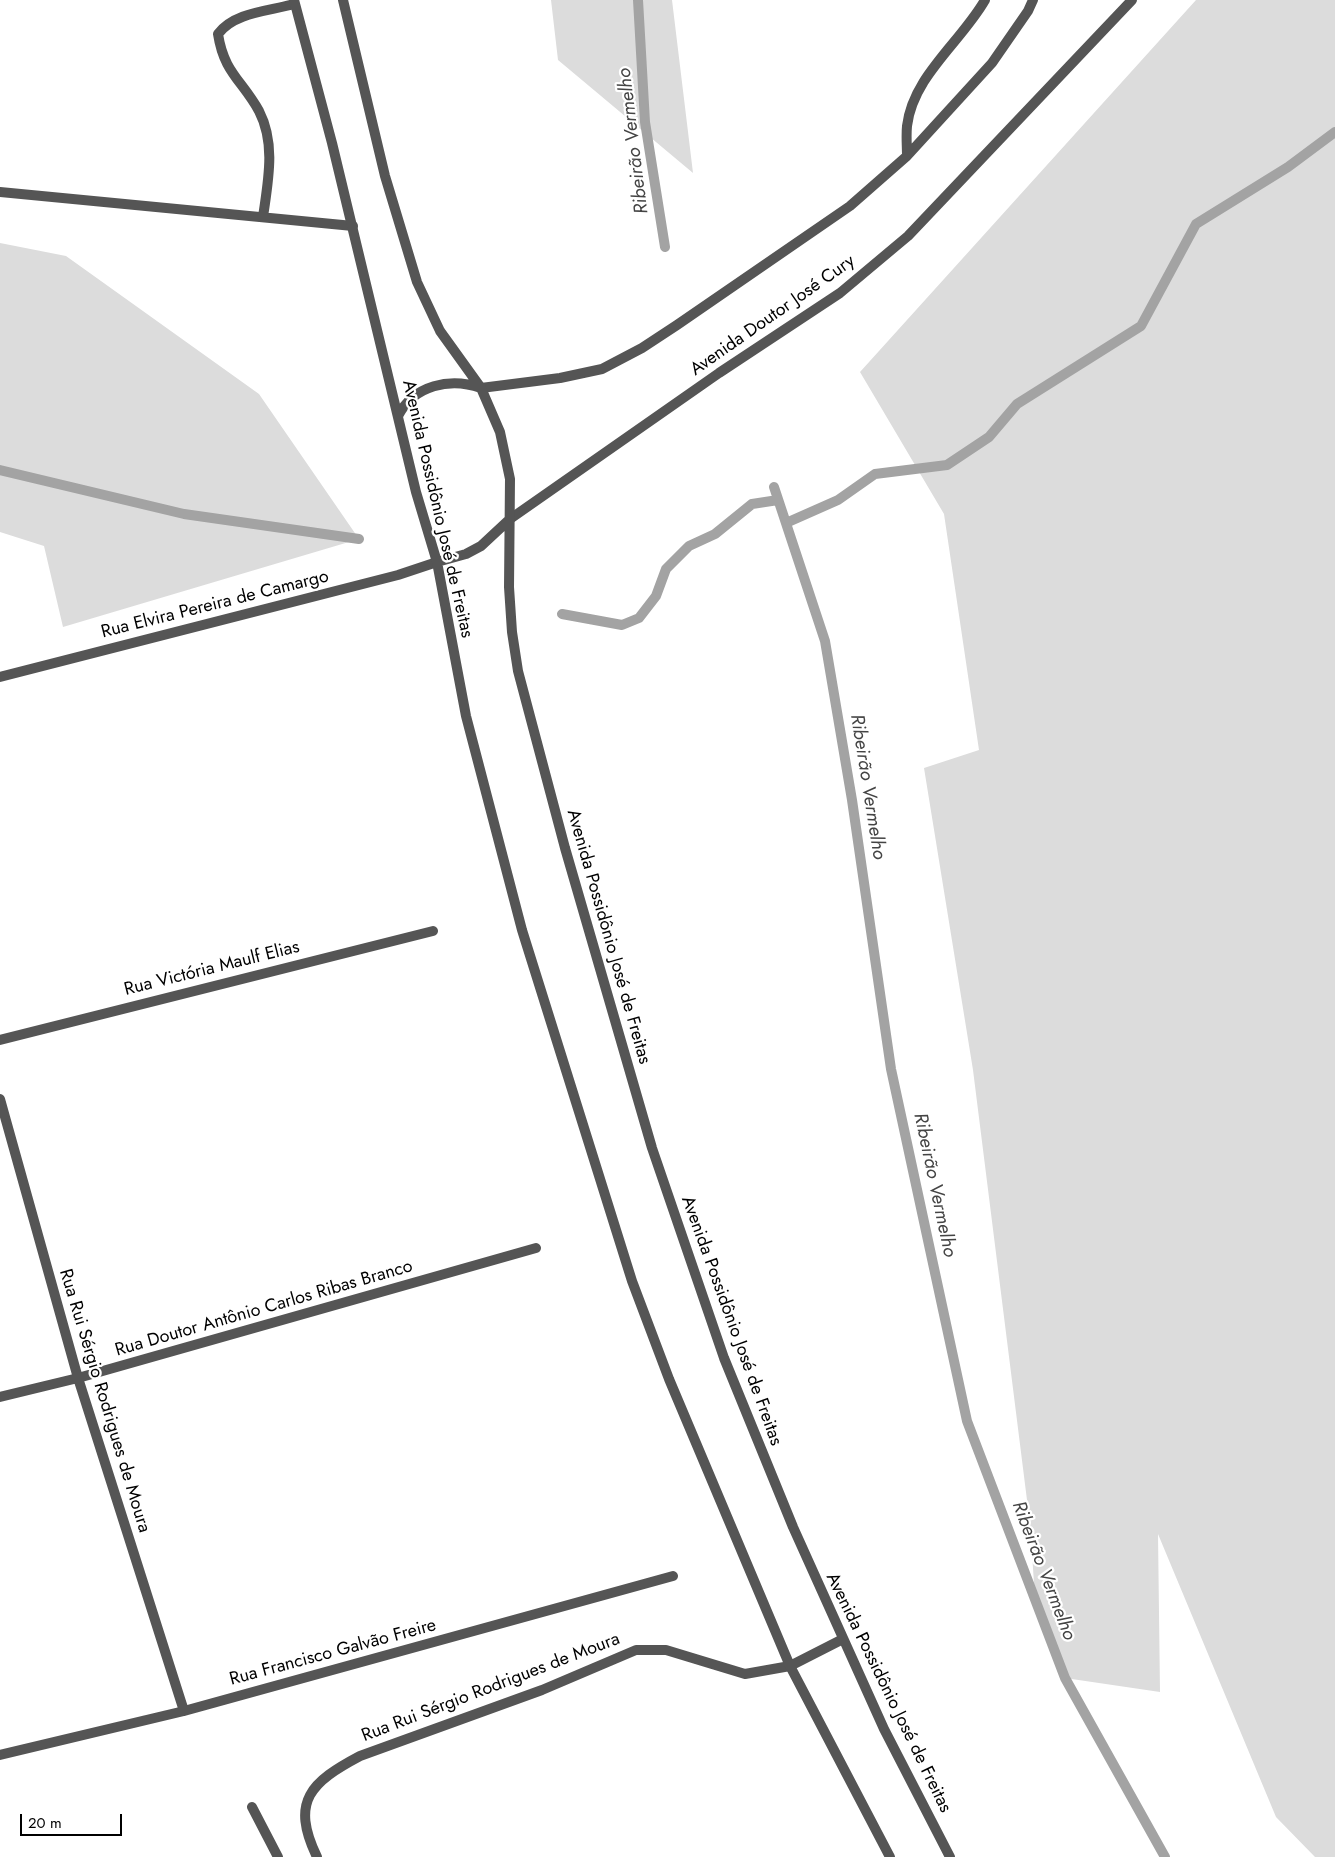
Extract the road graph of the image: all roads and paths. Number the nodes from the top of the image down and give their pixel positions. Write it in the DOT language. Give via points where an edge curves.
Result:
graph roads {
  1 [pos="343,0"];
  2 [pos="985,0"];
  3 [pos="1033,0"];
  4 [pos="1132,0"];
  5 [pos="294,2"];
  6 [pos="907,156"];
  7 [pos="0,192"];
  8 [pos="263,217"];
  9 [pos="353,226"];
  10 [pos="481,388"];
  11 [pos="398,416"];
  12 [pos="510,519"];
  13 [pos="437,562"];
  14 [pos="0,677"];
  15 [pos="433,931"];
  16 [pos="0,1040"];
  17 [pos="0,1099"];
  18 [pos="536,1248"];
  19 [pos="78,1378"];
  20 [pos="0,1397"];
  21 [pos="673,1576"];
  22 [pos="843,1639"];
  23 [pos="790,1666"];
  24 [pos="184,1711"];
  25 [pos="0,1755"];
  26 [pos="252,1807"];
  27 [pos="278,1857"];
  28 [pos="317,1857"];
  29 [pos="890,1857"];
  30 [pos="950,1857"];
  1 -- 10 [label="street, Avenida Possidônio José de Freitas" via="385,176 417,282 440,331"];
  2 -- 6 [label="street" via="915,96 907,125"];
  3 -- 6 [label="street" via="992,63"];
  4 -- 12 [label="street, Avenida Doutor José Cury" via="901,243 840,293"];
  5 -- 8 [label="street" via="234,20 218,34 231,74 258,111 268,138 270,162"];
  5 -- 9 [label="street, Avenida Possidônio José de Freitas"];
  6 -- 10 [label="street" via="850,206 642,348 602,369"];
  7 -- 8 [label="street"];
  8 -- 9 [label="street"];
  9 -- 11 [label="street, Avenida Possidônio José de Freitas"];
  10 -- 11 [label="street" via="461,382 436,385 415,396"];
  10 -- 12 [label="street, Avenida Possidônio José de Freitas" via="500,432 510,479"];
  11 -- 13 [label="street, Avenida Possidônio José de Freitas"];
  12 -- 13 [label="street, Avenida Doutor José Cury" via="482,546"];
  12 -- 22 [label="street, Avenida Possidônio José de Freitas" via="509,587 518,671 565,848 652,1148 724,1358 792,1527"];
  13 -- 14 [label="street, Rua Elvira Pereira de Camargo" via="398,575"];
  13 -- 23 [label="street, Avenida Possidônio José de Freitas" via="466,716 522,930 632,1281 669,1379"];
  15 -- 16 [label="street, Rua Victória Maulf Elias"];
  17 -- 19 [label="street, Rua Rui Sérgio Rodrigues de Moura"];
  18 -- 19 [label="street, Rua Doutor Antônio Carlos Ribas Branco"];
  19 -- 20 [label="street, Rua Doutor Antônio Carlos Ribas Branco"];
  19 -- 24 [label="street, Rua Rui Sérgio Rodrigues de Moura"];
  21 -- 24 [label="street, Rua Francisco Galvão Freire"];
  22 -- 23 [label="street, Rua Rui Sérgio Rodrigues de Moura"];
  22 -- 30 [label="street, Avenida Possidônio José de Freitas" via="884,1729"];
  23 -- 28 [label="street, Rua Rui Sérgio Rodrigues de Moura" via="745,1674 666,1650 636,1650 542,1690 360,1756 333,1770 308,1795 304,1816 308,1839"];
  23 -- 29 [label="street, Avenida Possidônio José de Freitas"];
  24 -- 25 [label="street, Rua Francisco Galvão Freire"];
  26 -- 27 [label="street"];
}
